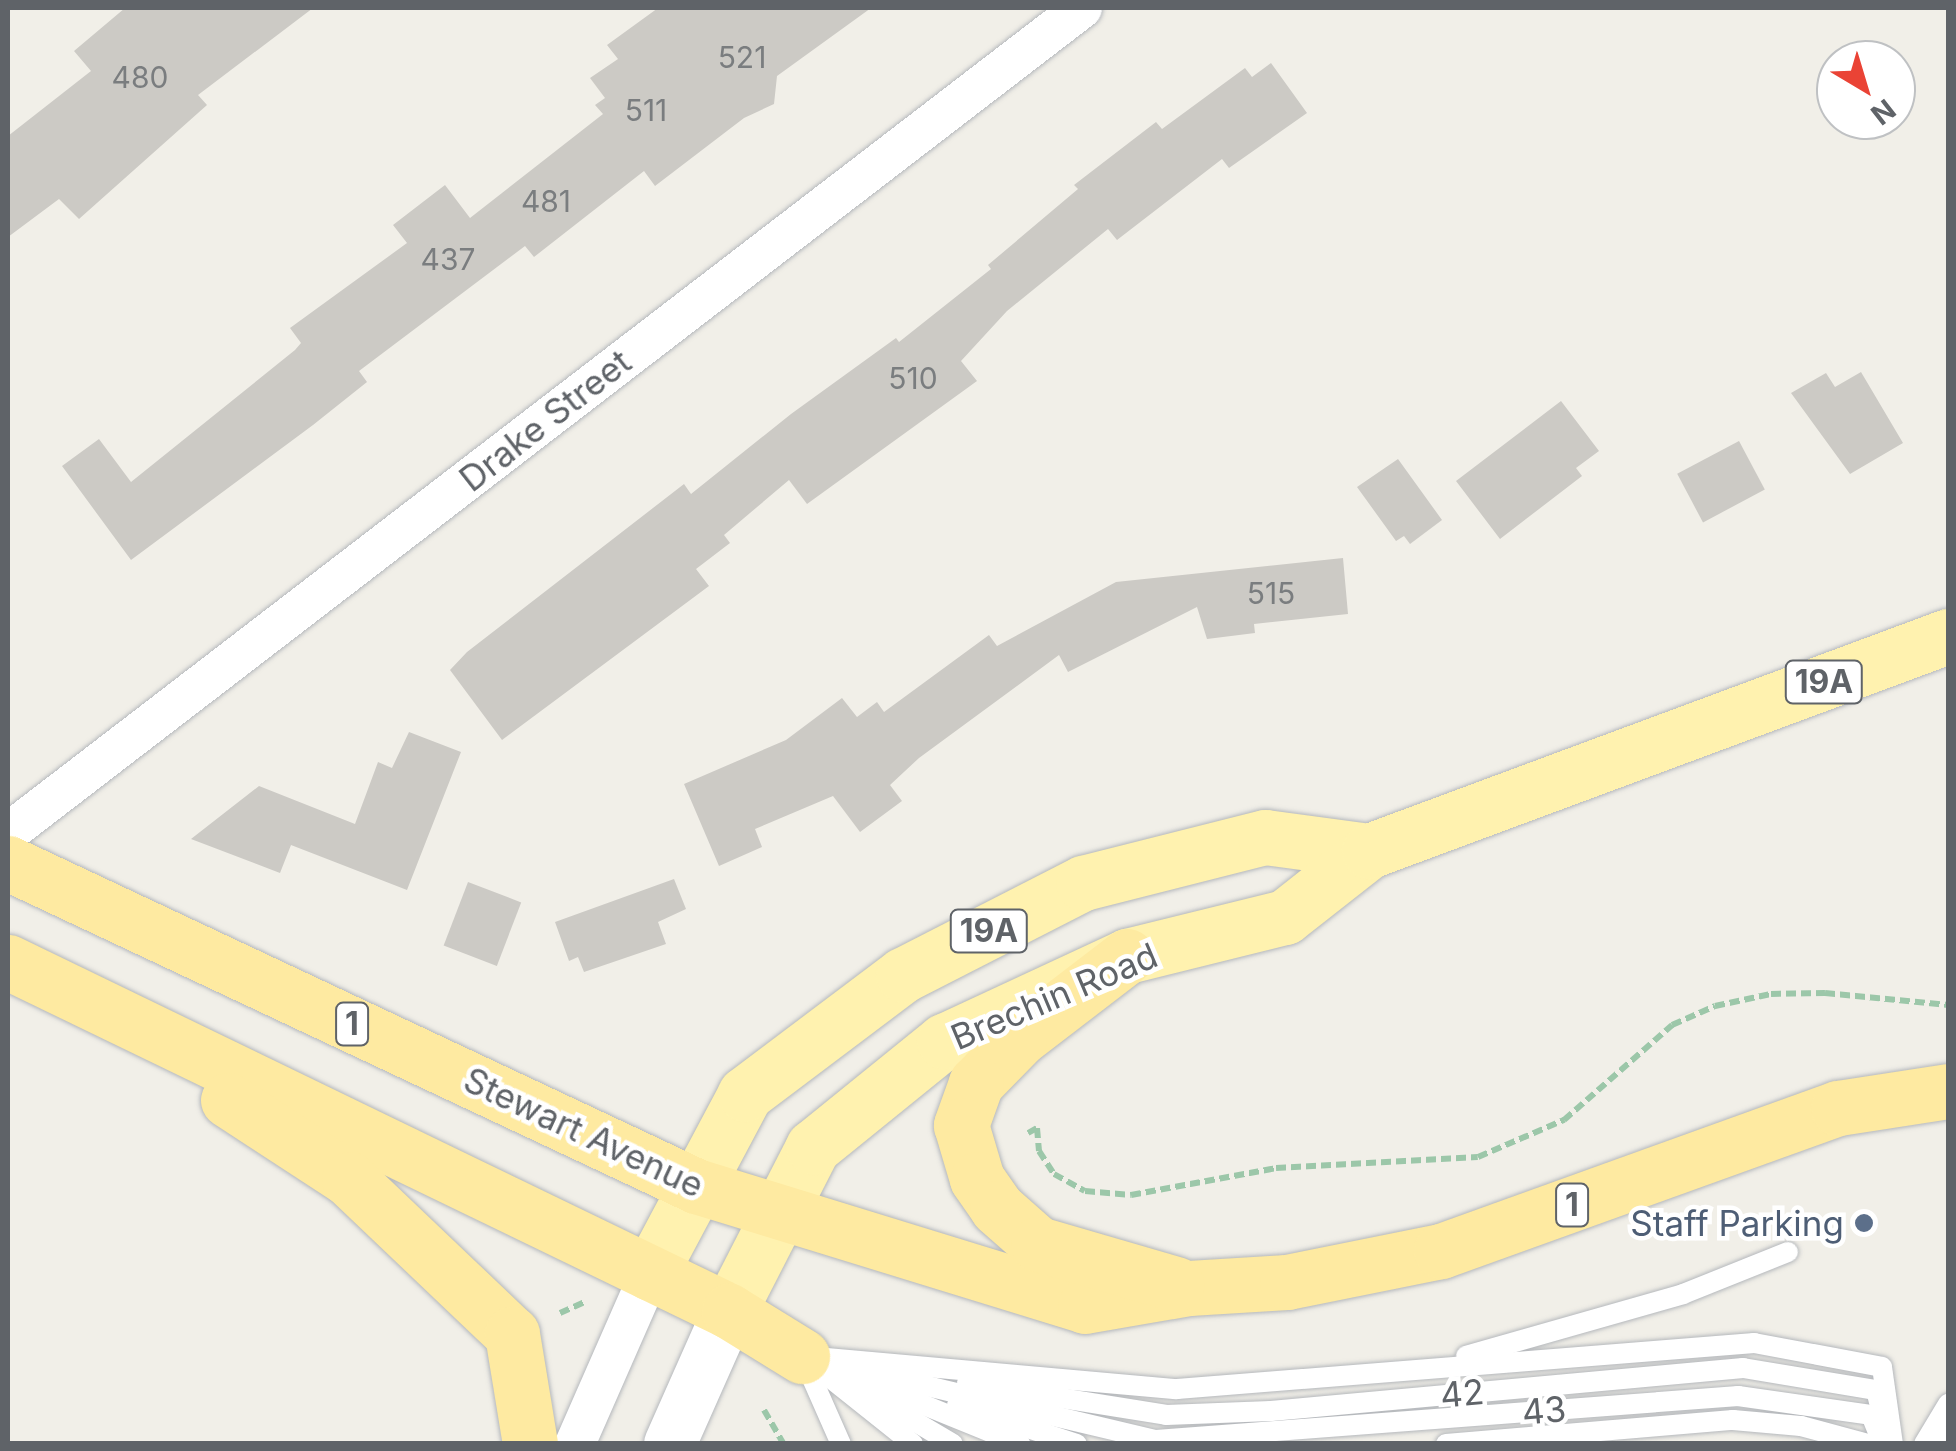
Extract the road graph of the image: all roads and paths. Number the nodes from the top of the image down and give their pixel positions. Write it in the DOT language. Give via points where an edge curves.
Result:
graph roads {
  1 [pos="1082,8"];
  2 [pos="1948,636"];
  3 [pos="8,832"];
  4 [pos="1369,852"];
  5 [pos="8,863"];
  6 [pos="1127,956"];
  7 [pos="27,971"];
  8 [pos="1948,1005"];
  9 [pos="1948,1091"];
  10 [pos="1028,1133"];
  11 [pos="696,1186"];
  12 [pos="778,1215"];
  13 [pos="1788,1252"];
  14 [pos="650,1273"];
  15 [pos="1189,1288"];
  16 [pos="729,1311"];
  17 [pos="802,1356"];
  18 [pos="1410,1370"];
  19 [pos="1948,1404"];
  20 [pos="764,1410"];
  21 [pos="1948,1436"];
  22 [pos="1880,1443"];
  23 [pos="530,1444"];
  24 [pos="575,1444"];
  25 [pos="670,1444"];
  26 [pos="784,1444"];
  27 [pos="841,1444"];
  28 [pos="913,1444"];
  29 [pos="930,1444"];
  30 [pos="953,1444"];
  31 [pos="980,1444"];
  32 [pos="1020,1444"];
  33 [pos="1077,1444"];
  34 [pos="1446,1444"];
  35 [pos="1924,1444"];
  36 [pos="1940,1444"];
  1 -- 3 [label="street, Drake Street"];
  2 -- 4 [label="main road, Brechin Road / 19A"];
  4 -- 6 [label="main road, Brechin Road / 19A" via="1285,917"];
  4 -- 11 [label="main road, Brechin Road / 19A" via="1265,837 1083,883 902,974 745,1094"];
  5 -- 11 [label="highway, Stewart Avenue / 1"];
  6 -- 12 [label="main road, Brechin Road / 19A" via="944,1041 813,1146"];
  6 -- 15 [label="highway" via="1019,1039 976,1083 961,1124 978,1180 997,1208 1038,1244"];
  7 -- 14 [label="highway"];
  7 -- 23 [label="highway" via="349,1180 512,1334"];
  8 -- 10 [label="path" via="1825,993 1771,994 1715,1006 1672,1025 1564,1120 1478,1157 1276,1168 1132,1195 1085,1191 1054,1174 1038,1150 1037,1128"];
  9 -- 15 [label="highway, 1" via="1838,1108 1440,1251 1287,1282"];
  11 -- 12 [label="highway, Stewart Avenue / 1"];
  11 -- 14 [label="main road, Brechin Road / 19A"];
  12 -- 15 [label="highway, Stewart Avenue / 1" via="1085,1306"];
  12 -- 16 [label="main road, Brechin Road / 19A"];
  13 -- 18 [label="lane" via="1682,1294"];
  14 -- 16 [label="highway"];
  14 -- 24 [label="street"];
  16 -- 17 [label="highway"];
  16 -- 25 [label="street"];
  17 -- 18 [label="lane" via="1178,1389"];
  17 -- 22 [label="lane, 43" via="1156,1440 1738,1396 1871,1415"];
  17 -- 22 [label="lane, 42" via="1166,1415 1271,1412 1743,1368 1876,1390"];
  17 -- 27 [label="lane"];
  17 -- 28 [label="lane"];
  17 -- 29 [label="lane"];
  17 -- 30 [label="lane"];
  17 -- 31 [label="lane"];
  17 -- 32 [label="lane"];
  17 -- 33 [label="lane"];
  18 -- 22 [label="lane" via="1754,1343 1882,1367"];
  19 -- 35 [label="lane"];
  20 -- 26 [label="path"];
  21 -- 36 [label="lane"];
  22 -- 34 [label="lane" via="1733,1420"];
}
